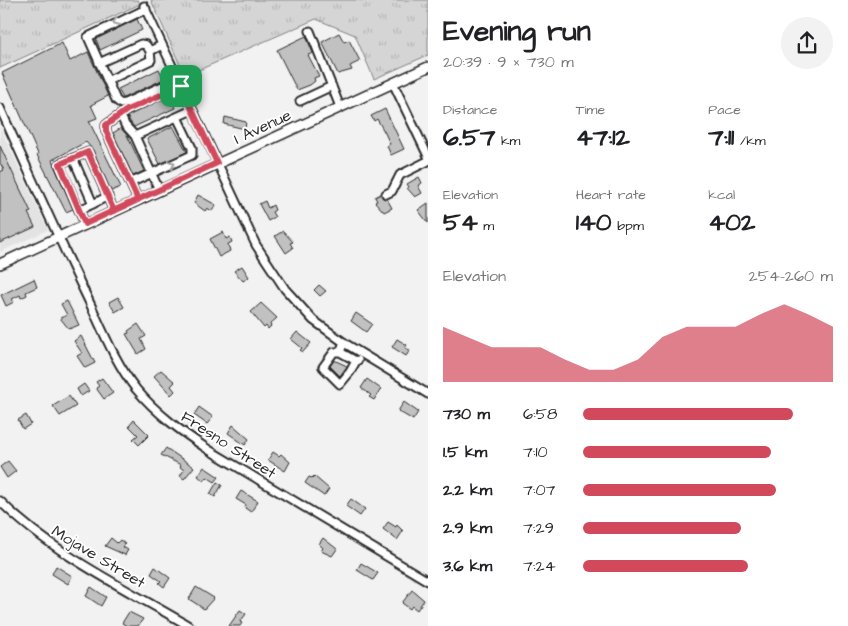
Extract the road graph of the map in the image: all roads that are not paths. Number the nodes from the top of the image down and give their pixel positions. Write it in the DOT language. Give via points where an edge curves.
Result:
graph roads {
  1 [pos="310,31"];
  2 [pos="162,45"];
  3 [pos="150,51"];
  4 [pos="99,63"];
  5 [pos="428,67"];
  6 [pos="107,81"];
  7 [pos="180,82"];
  8 [pos="392,83"];
  9 [pos="332,86"];
  10 [pos="300,101"];
  11 [pos="340,106"];
  12 [pos="0,108"];
  13 [pos="192,110"];
  14 [pos="121,116"];
  15 [pos="177,117"];
  16 [pos="135,136"];
  17 [pos="428,156"];
  18 [pos="73,158"];
  19 [pos="428,161"];
  20 [pos="217,163"];
  21 [pos="152,174"];
  22 [pos="130,183"];
  23 [pos="159,190"];
  24 [pos="386,194"];
  25 [pos="108,196"];
  26 [pos="138,200"];
  27 [pos="93,204"];
  28 [pos="79,210"];
  29 [pos="114,211"];
  30 [pos="85,224"];
  31 [pos="58,238"];
  32 [pos="0,264"];
  33 [pos="344,342"];
  34 [pos="340,352"];
  35 [pos="361,353"];
  36 [pos="356,361"];
  37 [pos="428,394"];
  38 [pos="0,501"];
  39 [pos="428,581"];
  40 [pos="189,626"];
  1 -- 9 [label="street"];
  2 -- 3 [label="street"];
  2 -- 4 [label="street, one-way" via="145,7 88,37"];
  2 -- 7 [label="street"];
  3 -- 4 [label="street" via="146,45 140,44"];
  3 -- 6 [label="street" via="151,60"];
  4 -- 6 [label="street"];
  5 -- 8 [label="main road, I Avenue"];
  6 -- 7 [label="street" via="121,104"];
  7 -- 13 [label="street"];
  7 -- 14 [label="street"];
  8 -- 11 [label="main road, I Avenue"];
  8 -- 17 [label="street"];
  9 -- 10 [label="street"];
  9 -- 11 [label="street"];
  11 -- 20 [label="main road, I Avenue"];
  12 -- 31 [label="street, Fresno Street"];
  13 -- 15 [label="street"];
  13 -- 20 [label="street"];
  14 -- 16 [label="street"];
  14 -- 22 [label="street" via="105,128"];
  15 -- 16 [label="street"];
  21 -- 15 [label="street, one-way" via="192,154"];
  16 -- 21 [label="street"];
  18 -- 25 [label="street" via="88,152"];
  18 -- 27 [label="street"];
  18 -- 28 [label="street" via="60,164"];
  19 -- 24 [label="street" via="400,175 392,191"];
  20 -- 23 [label="main road, I Avenue"];
  20 -- 33 [label="street" via="256,245 280,282 312,320"];
  21 -- 22 [label="street"];
  21 -- 23 [label="street"];
  22 -- 26 [label="street"];
  23 -- 26 [label="main road, I Avenue"];
  25 -- 27 [label="street"];
  25 -- 29 [label="street"];
  26 -- 29 [label="main road, I Avenue"];
  27 -- 28 [label="street"];
  28 -- 30 [label="street"];
  29 -- 30 [label="main road, I Avenue"];
  30 -- 31 [label="main road, I Avenue"];
  31 -- 32 [label="main road, I Avenue"];
  31 -- 39 [label="street, Fresno Street" via="120,365 155,409 208,450"];
  33 -- 34 [label="street"];
  33 -- 35 [label="street"];
  34 -- 36 [label="street"];
  34 -- 36 [label="street" via="334,352 323,367 340,384"];
  35 -- 36 [label="street"];
  35 -- 37 [label="street"];
  38 -- 40 [label="street, Mojave Street" via="34,532"];
}
